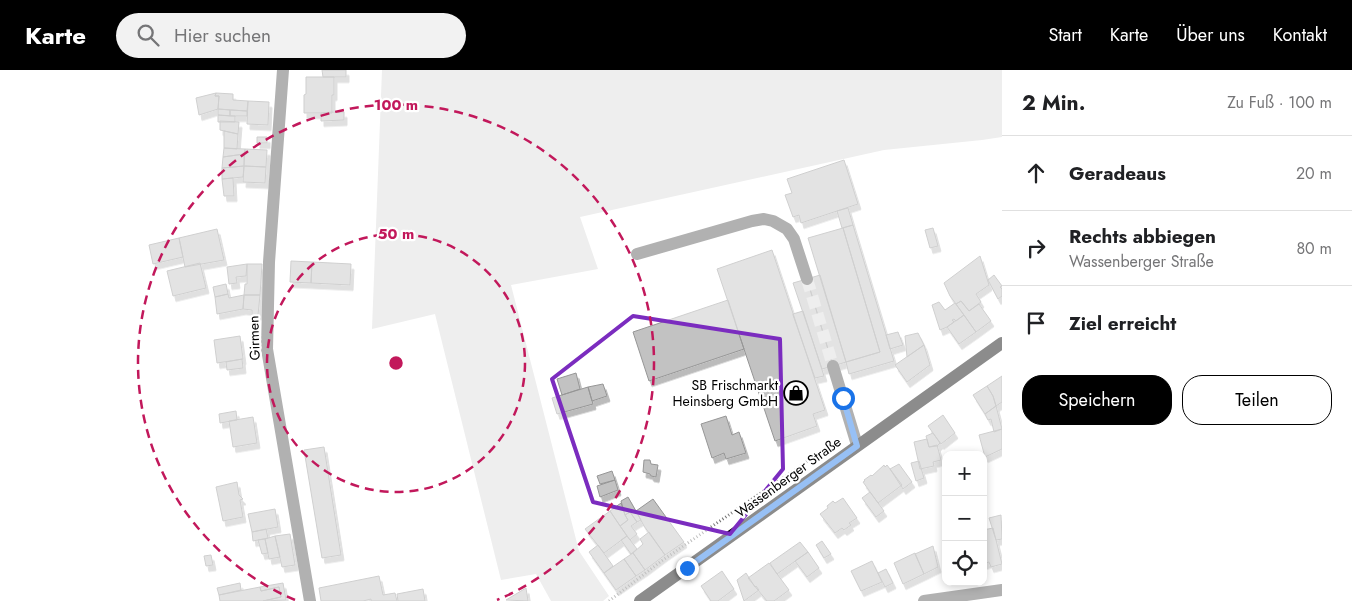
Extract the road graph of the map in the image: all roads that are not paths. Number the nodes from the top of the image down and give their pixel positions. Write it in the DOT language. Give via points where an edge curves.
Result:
graph roads {
  1 [pos="283,70"];
  2 [pos="637,254"];
  3 [pos="807,279"];
  4 [pos="1002,343"];
  5 [pos="833,366"];
  6 [pos="857,446"];
  7 [pos="1002,590"];
  8 [pos="952,599"];
  9 [pos="310,601"];
  10 [pos="640,601"];
  11 [pos="924,601"];
  1 -- 9 [label="street, Girmen" via="269,262 267,349"];
  2 -- 3 [label="street" via="764,219 787,230 794,239"];
  4 -- 6 [label="main road, Wassenberger Straße"];
  5 -- 6 [label="street"];
  6 -- 10 [label="main road, Wassenberger Straße"];
  7 -- 8 [label="street"];
  8 -- 11 [label="street"];
}
